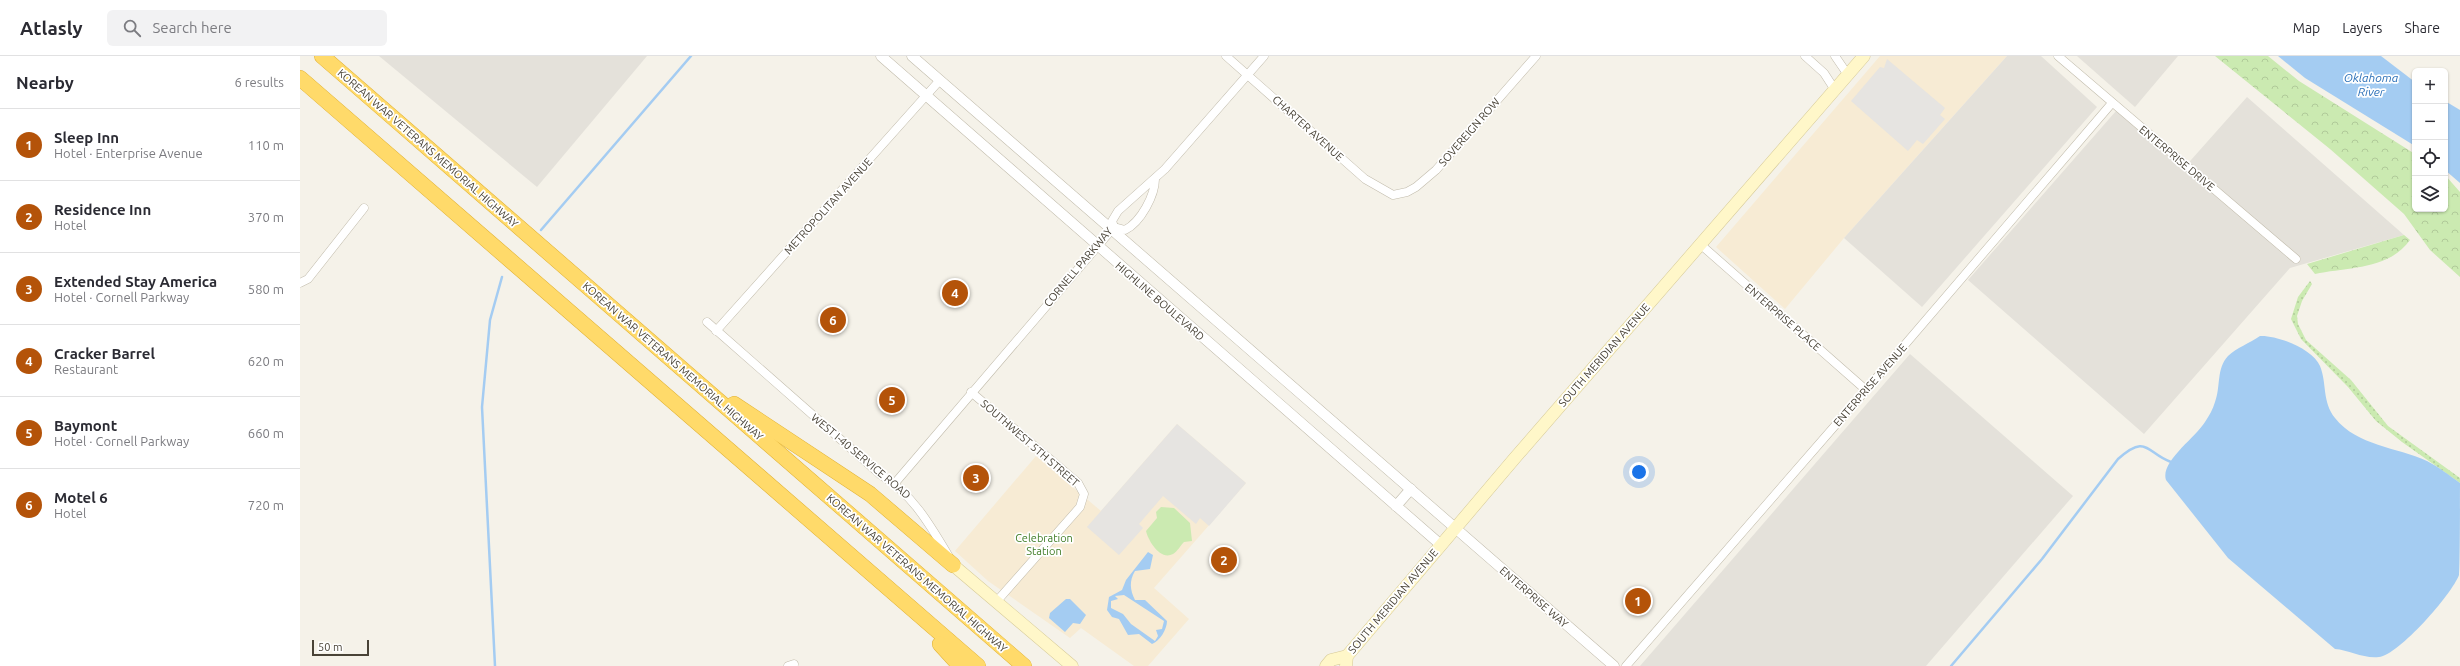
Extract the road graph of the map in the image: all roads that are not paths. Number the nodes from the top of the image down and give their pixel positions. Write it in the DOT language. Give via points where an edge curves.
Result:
graph roads {
  1 [pos="322,56"];
  2 [pos="881,56"];
  3 [pos="912,56"];
  4 [pos="1226,56"];
  5 [pos="1264,56"];
  6 [pos="1536,56"];
  7 [pos="1805,56"];
  8 [pos="1835,56"];
  9 [pos="1864,56"];
  10 [pos="2058,56"];
  11 [pos="1248,74"];
  12 [pos="1848,76"];
  13 [pos="300,78"];
  14 [pos="940,80"];
  15 [pos="1835,90"];
  16 [pos="926,96"];
  17 [pos="2112,103"];
  18 [pos="1155,179"];
  19 [pos="1393,195"];
  20 [pos="364,208"];
  21 [pos="1113,228"];
  22 [pos="1700,244"];
  23 [pos="1097,246"];
  24 [pos="2296,259"];
  25 [pos="300,283"];
  26 [pos="706,322"];
  27 [pos="716,331"];
  28 [pos="683,370"];
  29 [pos="1866,390"];
  30 [pos="971,392"];
  31 [pos="894,483"];
  32 [pos="1411,489"];
  33 [pos="1396,506"];
  34 [pos="1455,528"];
  35 [pos="1441,545"];
  36 [pos="954,565"];
  37 [pos="894,594"];
  38 [pos="996,601"];
  39 [pos="1346,661"];
  40 [pos="960,666"];
  41 [pos="978,666"];
  42 [pos="1024,666"];
  43 [pos="1072,666"];
  44 [pos="1326,666"];
  45 [pos="1614,666"];
  46 [pos="1626,666"];
  1 -- 28 [label="highway, KOREAN WAR VETERANS MEMORIAL HIGHWAY"];
  2 -- 16 [label="street, HIGHLINE BOULEVARD"];
  3 -- 14 [label="street, HIGHLINE BOULEVARD"];
  4 -- 11 [label="street, CHARTER AVENUE"];
  5 -- 11 [label="street, CORNELL PARKWAY"];
  6 -- 19 [label="street, SOVEREIGN ROW" via="1436,170 1411,190"];
  7 -- 15 [label="street" via="1824,73"];
  8 -- 12 [label="street"];
  9 -- 12 [label="main road, SOUTH MERIDIAN AVENUE"];
  10 -- 17 [label="street, ENTERPRISE DRIVE"];
  11 -- 18 [label="street, CORNELL PARKWAY"];
  11 -- 19 [label="street, CHARTER AVENUE" via="1365,179"];
  12 -- 15 [label="main road, SOUTH MERIDIAN AVENUE"];
  13 -- 37 [label="highway"];
  14 -- 16 [label="street, METROPOLITAN AVENUE"];
  14 -- 21 [label="street, HIGHLINE BOULEVARD"];
  15 -- 22 [label="main road, SOUTH MERIDIAN AVENUE"];
  16 -- 23 [label="street, HIGHLINE BOULEVARD"];
  16 -- 27 [label="street, METROPOLITAN AVENUE"];
  17 -- 24 [label="street, ENTERPRISE DRIVE"];
  17 -- 29 [label="street, ENTERPRISE AVENUE"];
  18 -- 21 [label="street, CORNELL PARKWAY" via="1118,211 1112,221"];
  18 -- 21 [label="street" via="1154,192 1132,225 1125,230"];
  20 -- 25 [label="street" via="308,279"];
  21 -- 23 [label="street, CORNELL PARKWAY"];
  21 -- 32 [label="street, HIGHLINE BOULEVARD"];
  22 -- 29 [label="street, ENTERPRISE PLACE"];
  22 -- 34 [label="main road, SOUTH MERIDIAN AVENUE"];
  23 -- 30 [label="street, CORNELL PARKWAY"];
  23 -- 33 [label="street, HIGHLINE BOULEVARD"];
  26 -- 27 [label="street, WEST I-40 SERVICE ROAD"];
  27 -- 31 [label="street, WEST I-40 SERVICE ROAD" via="881,475"];
  28 -- 36 [label="highway" via="870,494"];
  28 -- 42 [label="highway, KOREAN WAR VETERANS MEMORIAL HIGHWAY"];
  29 -- 46 [label="street, ENTERPRISE AVENUE"];
  30 -- 31 [label="street, CORNELL PARKWAY"];
  30 -- 38 [label="street, SOUTHWEST 5TH STREET" via="1078,483 1084,496 1080,508"];
  31 -- 36 [label="street, WEST I-40 SERVICE ROAD" via="920,509"];
  32 -- 33 [label="street"];
  32 -- 34 [label="street, HIGHLINE BOULEVARD"];
  33 -- 35 [label="street, HIGHLINE BOULEVARD"];
  34 -- 35 [label="main road, SOUTH MERIDIAN AVENUE"];
  34 -- 45 [label="street, ENTERPRISE WAY"];
  35 -- 39 [label="main road, SOUTH MERIDIAN AVENUE"];
  36 -- 38 [label="main road, WEST I-40 SERVICE ROAD"];
  37 -- 40 [label="highway"];
  37 -- 41 [label="highway"];
  38 -- 43 [label="main road, WEST I-40 SERVICE ROAD"];
  39 -- 44 [label="main road, SOUTH MERIDIAN AVENUE" via="1331,660"];
}
